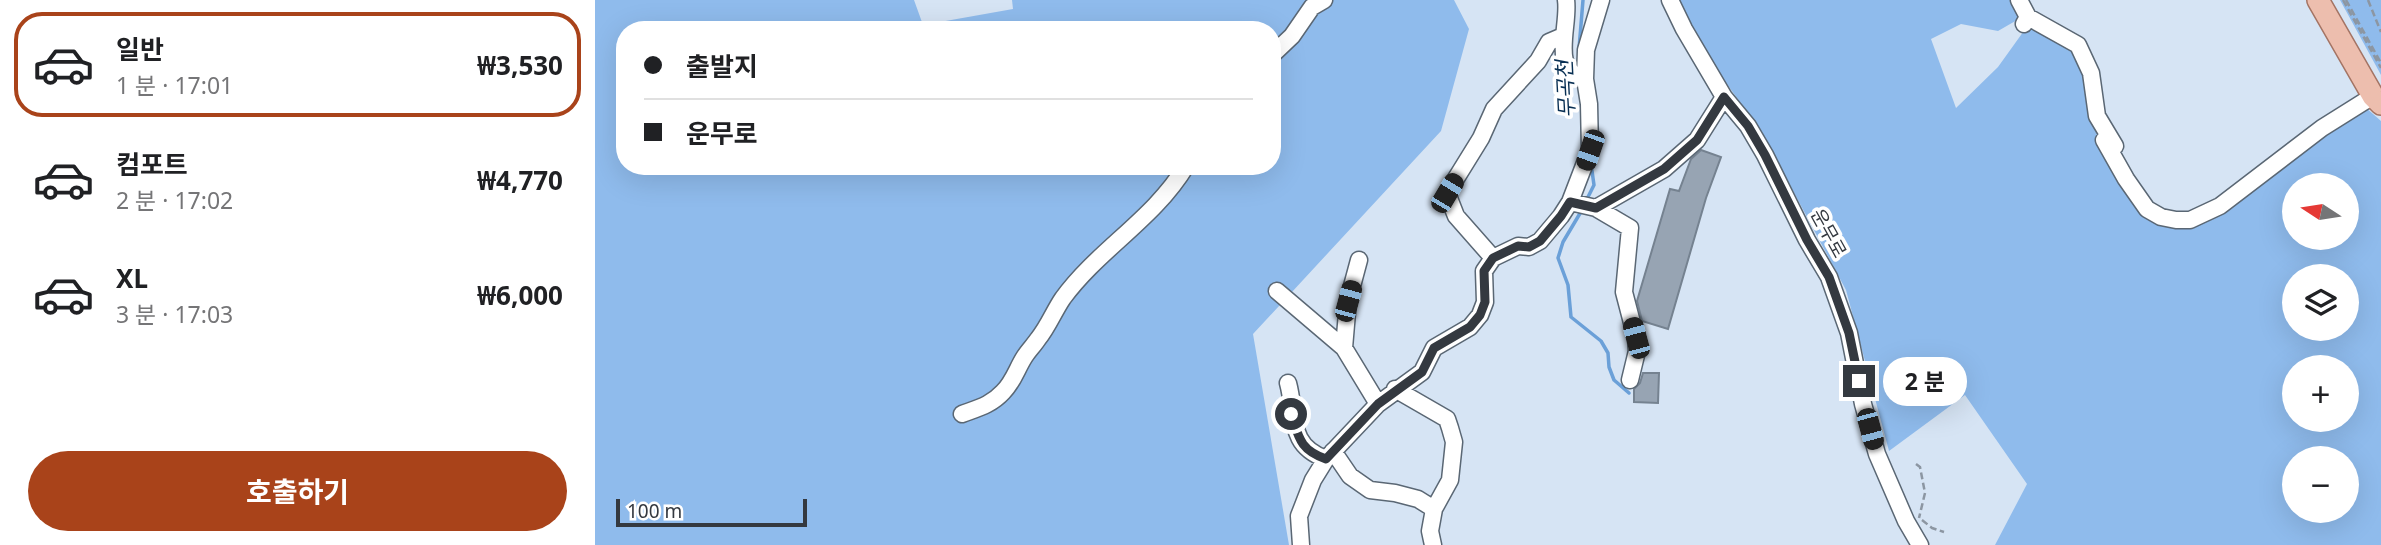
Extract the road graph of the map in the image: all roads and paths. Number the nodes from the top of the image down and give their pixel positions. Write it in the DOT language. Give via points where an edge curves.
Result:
graph roads {
  1 [pos="1324,0"];
  2 [pos="1566,0"];
  3 [pos="1601,0"];
  4 [pos="1670,0"];
  5 [pos="2019,0"];
  6 [pos="2318,0"];
  7 [pos="2332,0"];
  8 [pos="2345,0"];
  9 [pos="2368,0"];
  10 [pos="2381,32"];
  11 [pos="1563,36"];
  12 [pos="1281,46"];
  13 [pos="2381,65"];
  14 [pos="1581,78"];
  15 [pos="2378,95"];
  16 [pos="1724,97"];
  17 [pos="2104,139"];
  18 [pos="2115,159"];
  19 [pos="1180,175"];
  20 [pos="1570,202"];
  21 [pos="1596,208"];
  22 [pos="1493,258"];
  23 [pos="1359,260"];
  24 [pos="1277,292"];
  25 [pos="1344,348"];
  26 [pos="1630,380"];
  27 [pos="1288,383"];
  28 [pos="1395,389"];
  29 [pos="1378,404"];
  30 [pos="962,414"];
  31 [pos="1330,455"];
  32 [pos="1916,464"];
  33 [pos="1434,509"];
  34 [pos="1913,519"];
  35 [pos="1944,532"];
  36 [pos="1301,545"];
  37 [pos="1433,545"];
  38 [pos="1920,545"];
  1 -- 12 [label="street" via="1312,7"];
  2 -- 11 [label="street"];
  3 -- 14 [label="street"];
  4 -- 16 [label="street, 운무로"];
  5 -- 18 [label="street" via="2026,21 2078,45 2091,74 2097,116 2115,144"];
  6 -- 15 [label="main road"];
  7 -- 15 [label="main road"];
  8 -- 13 [label="path"];
  9 -- 10 [label="path"];
  11 -- 14 [label="street" via="1566,66"];
  11 -- 22 [label="street" via="1549,42 1538,61 1494,109 1447,193 1456,216"];
  14 -- 20 [label="street" via="1589,104 1590,150"];
  15 -- 18 [label="street" via="2322,128 2220,206 2190,220 2161,217 2147,209"];
  16 -- 21 [label="street" via="1697,140 1664,169"];
  16 -- 34 [label="street, 운무로" via="1765,155 1829,277 1849,333 1877,454"];
  17 -- 18 [label="street"];
  19 -- 30 [label="street" via="1146,217 1091,265 1062,299 1006,390 990,404"];
  20 -- 21 [label="street"];
  20 -- 22 [label="street" via="1540,241"];
  21 -- 26 [label="street" via="1630,228 1624,292 1637,351"];
  22 -- 28 [label="street" via="1484,271 1485,302 1480,315 1470,327 1434,348 1422,372"];
  23 -- 25 [label="street" via="1348,301"];
  24 -- 25 [label="street"];
  25 -- 29 [label="street"];
  27 -- 31 [label="street" via="1300,442 1312,454"];
  28 -- 29 [label="street"];
  28 -- 33 [label="street" via="1447,419 1450,428 1454,442 1450,480"];
  29 -- 31 [label="street"];
  31 -- 33 [label="street" via="1370,490 1418,499"];
  31 -- 36 [label="street" via="1313,480 1300,516"];
  32 -- 34 [label="path" via="1926,493"];
  33 -- 37 [label="street"];
  34 -- 35 [label="path"];
  34 -- 38 [label="street, 운무로"];
}
